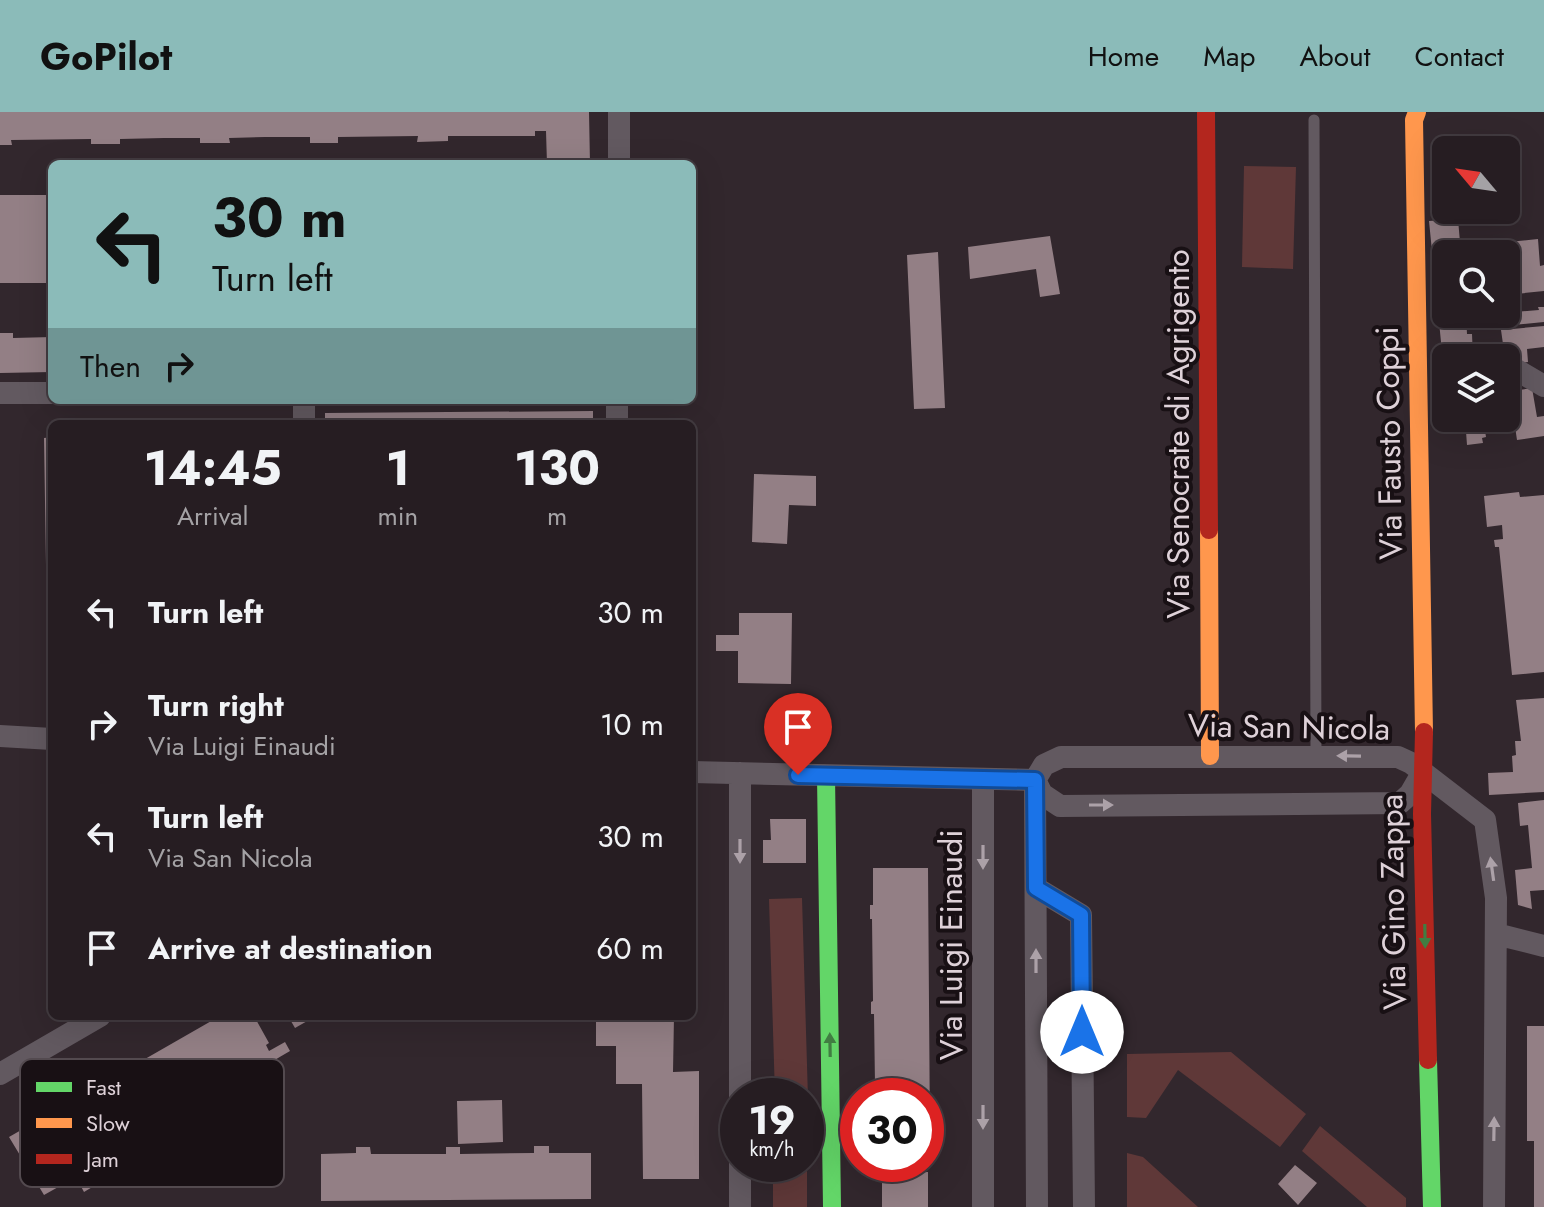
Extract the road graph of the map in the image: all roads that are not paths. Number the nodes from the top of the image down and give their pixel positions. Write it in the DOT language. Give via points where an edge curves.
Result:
graph roads {
  1 [pos="619,112"];
  2 [pos="1206,112"];
  3 [pos="1417,112"];
  4 [pos="1314,120"];
  5 [pos="619,160"];
  6 [pos="1520,372"];
  7 [pos="1544,386"];
  8 [pos="0,393"];
  9 [pos="48,393"];
  10 [pos="0,736"];
  11 [pos="48,739"];
  12 [pos="1210,756"];
  13 [pos="1316,756"];
  14 [pos="696,772"];
  15 [pos="740,773"];
  16 [pos="1422,774"];
  17 [pos="826,776"];
  18 [pos="983,779"];
  19 [pos="1035,780"];
  20 [pos="1036,888"];
  21 [pos="1496,934"];
  22 [pos="1544,946"];
  23 [pos="93,1020"];
  24 [pos="26,1059"];
  25 [pos="20,1062"];
  26 [pos="0,1074"];
  27 [pos="740,1078"];
  28 [pos="740,1182"];
  29 [pos="740,1207"];
  30 [pos="832,1207"];
  31 [pos="983,1207"];
  32 [pos="1037,1207"];
  33 [pos="1084,1207"];
  34 [pos="1432,1207"];
  35 [pos="1494,1207"];
  1 -- 5 [label="street"];
  2 -- 12 [label="street, Via Senocrate di Agrigento"];
  3 -- 16 [label="street, Via Fausto Coppi"];
  4 -- 13 [label="lane"];
  6 -- 7 [label="street"];
  8 -- 9 [label="street"];
  10 -- 11 [label="street"];
  12 -- 13 [label="street, Via San Nicola"];
  12 -- 19 [label="street, Via San Nicola" via="1061,757 1044,765"];
  16 -- 13 [label="street, Via San Nicola, one-way" via="1398,757"];
  14 -- 15 [label="street"];
  15 -- 17 [label="street"];
  15 -- 27 [label="street, one-way"];
  19 -- 16 [label="street, Via San Nicola, one-way" via="1042,794 1060,806 1400,803"];
  21 -- 16 [label="street, Via Gino Zappa, one-way" via="1485,820"];
  16 -- 34 [label="street, Via Gino Zappa, one-way"];
  17 -- 18 [label="street"];
  30 -- 17 [label="street, one-way"];
  18 -- 19 [label="street"];
  18 -- 31 [label="street, Via Luigi Einaudi, one-way"];
  19 -- 20 [label="street"];
  32 -- 20 [label="street, one-way"];
  20 -- 33 [label="street" via="1081,915"];
  21 -- 22 [label="street"];
  35 -- 21 [label="street, Via Gino Zappa, one-way"];
  23 -- 24 [label="street"];
  25 -- 26 [label="street"];
  28 -- 29 [label="street"];
}
